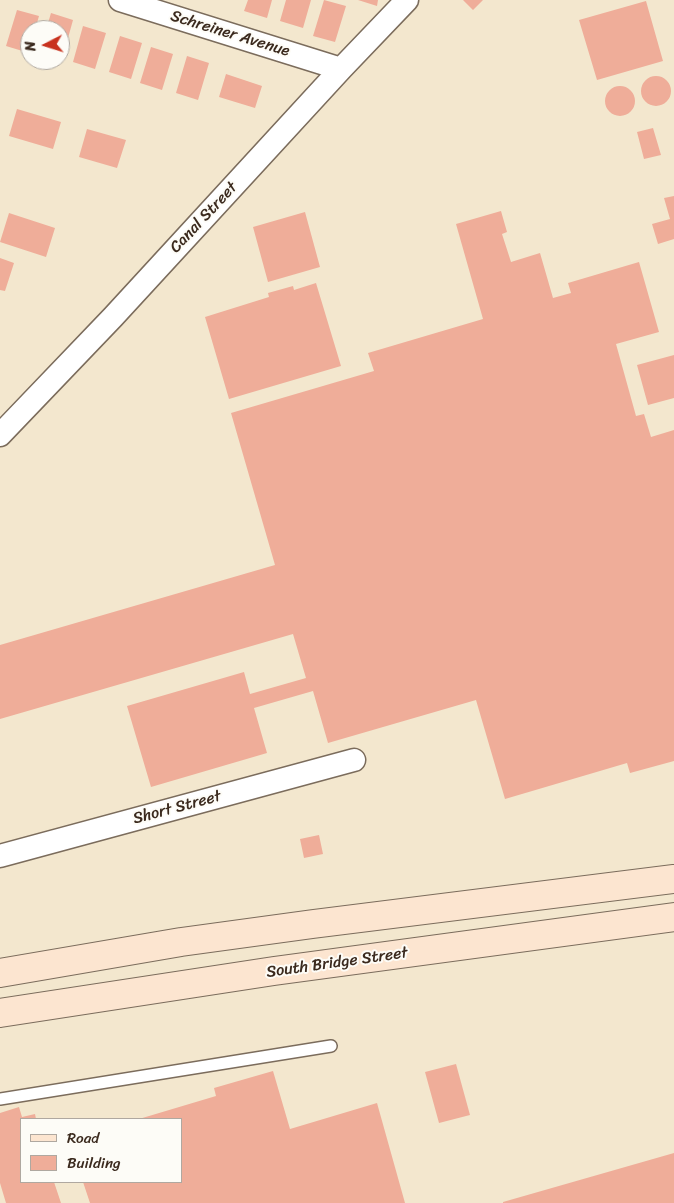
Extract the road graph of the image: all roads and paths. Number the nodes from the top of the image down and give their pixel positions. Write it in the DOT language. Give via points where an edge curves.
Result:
graph roads {
  1 [pos="120,0"];
  2 [pos="407,0"];
  3 [pos="341,69"];
  4 [pos="0,435"];
  5 [pos="354,760"];
  6 [pos="0,856"];
  7 [pos="674,879"];
  8 [pos="674,917"];
  9 [pos="0,973"];
  10 [pos="0,1013"];
  11 [pos="330,1046"];
  12 [pos="0,1099"];
  1 -- 3 [label="street, Schreiner Avenue"];
  2 -- 3 [label="street, Canal Street"];
  3 -- 4 [label="street, Canal Street"];
  5 -- 6 [label="street, Short Street"];
  7 -- 9 [label="main road" via="323,922"];
  8 -- 10 [label="main road, South Bridge Street" via="274,971"];
  11 -- 12 [label="lane"];
}
